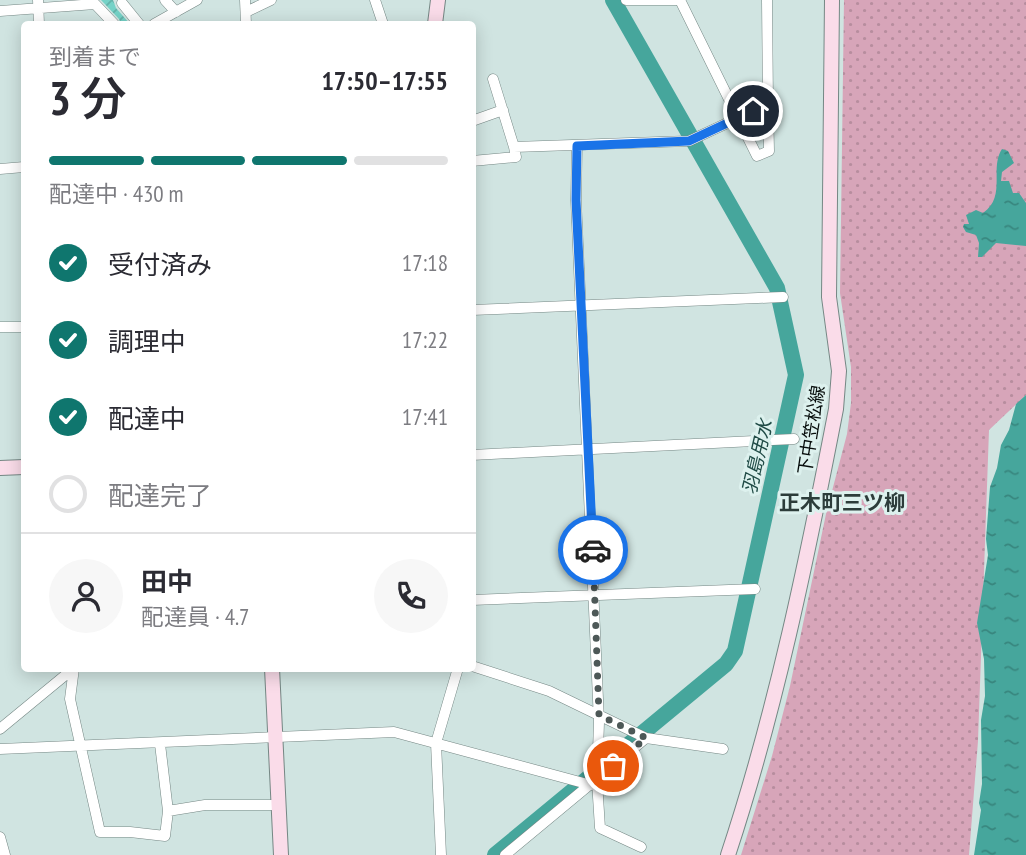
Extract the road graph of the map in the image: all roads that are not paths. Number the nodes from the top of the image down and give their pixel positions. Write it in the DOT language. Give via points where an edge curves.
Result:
graph roads {
  1 [pos="165,0"];
  2 [pos="197,0"];
  3 [pos="245,0"];
  4 [pos="271,0"];
  5 [pos="375,0"];
  6 [pos="438,0"];
  7 [pos="626,0"];
  8 [pos="680,0"];
  9 [pos="767,0"];
  10 [pos="832,0"];
  11 [pos="122,3"];
  12 [pos="185,3"];
  13 [pos="38,5"];
  14 [pos="0,11"];
  15 [pos="176,12"];
  16 [pos="246,12"];
  17 [pos="111,21"];
  18 [pos="137,21"];
  19 [pos="160,21"];
  20 [pos="246,21"];
  21 [pos="382,21"];
  22 [pos="435,21"];
  23 [pos="493,79"];
  24 [pos="768,104"];
  25 [pos="503,110"];
  26 [pos="739,118"];
  27 [pos="476,120"];
  28 [pos="577,146"];
  29 [pos="514,147"];
  30 [pos="476,161"];
  31 [pos="21,167"];
  32 [pos="0,169"];
  33 [pos="783,297"];
  34 [pos="580,304"];
  35 [pos="476,310"];
  36 [pos="0,327"];
  37 [pos="21,327"];
  38 [pos="794,439"];
  39 [pos="587,450"];
  40 [pos="476,455"];
  41 [pos="21,467"];
  42 [pos="0,468"];
  43 [pos="755,589"];
  44 [pos="595,596"];
  45 [pos="476,600"];
  46 [pos="476,667"];
  47 [pos="69,672"];
  48 [pos="73,672"];
  49 [pos="272,672"];
  50 [pos="457,672"];
  51 [pos="599,715"];
  52 [pos="0,729"];
  53 [pos="274,736"];
  54 [pos="646,738"];
  55 [pos="436,743"];
  56 [pos="160,744"];
  57 [pos="82,746"];
  58 [pos="0,749"];
  59 [pos="723,749"];
  60 [pos="594,783"];
  61 [pos="278,805"];
  62 [pos="168,811"];
  63 [pos="0,836"];
  64 [pos="641,847"];
  65 [pos="5,855"];
  66 [pos="281,855"];
  67 [pos="441,855"];
  68 [pos="505,855"];
  69 [pos="728,855"];
  1 -- 15 [label="street"];
  2 -- 12 [label="street"];
  3 -- 16 [label="street"];
  4 -- 16 [label="street"];
  5 -- 21 [label="street"];
  6 -- 22 [label="main road"];
  7 -- 8 [label="street"];
  8 -- 26 [label="street"];
  9 -- 24 [label="street"];
  10 -- 69 [label="main road, 下中笠松線" via="829,297 839,371 836,409 790,634"];
  11 -- 18 [label="street"];
  12 -- 15 [label="street"];
  13 -- 14 [label="street"];
  13 -- 17 [label="street" via="95,4"];
  15 -- 19 [label="street"];
  16 -- 20 [label="street"];
  23 -- 25 [label="street"];
  24 -- 26 [label="street"];
  24 -- 26 [label="street" via="769,151 757,156"];
  25 -- 27 [label="street"];
  25 -- 29 [label="street"];
  26 -- 28 [label="street" via="694,138"];
  28 -- 29 [label="street"];
  28 -- 34 [label="street"];
  29 -- 30 [label="street" via="516,158"];
  31 -- 32 [label="street"];
  33 -- 34 [label="street"];
  34 -- 35 [label="street"];
  34 -- 39 [label="street"];
  36 -- 37 [label="street"];
  38 -- 39 [label="street"];
  39 -- 40 [label="street"];
  39 -- 44 [label="street"];
  41 -- 42 [label="main road"];
  43 -- 44 [label="street"];
  44 -- 45 [label="street"];
  44 -- 51 [label="street"];
  46 -- 51 [label="street" via="549,691"];
  47 -- 52 [label="street"];
  48 -- 57 [label="street" via="70,699"];
  49 -- 53 [label="main road"];
  50 -- 55 [label="street"];
  51 -- 54 [label="street"];
  51 -- 60 [label="street"];
  53 -- 55 [label="street" via="394,732"];
  53 -- 56 [label="street"];
  53 -- 61 [label="main road"];
  54 -- 59 [label="street"];
  54 -- 60 [label="street"];
  55 -- 60 [label="street"];
  55 -- 67 [label="street"];
  56 -- 57 [label="street"];
  56 -- 62 [label="street"];
  57 -- 58 [label="street"];
  57 -- 62 [label="street" via="100,832 165,836"];
  60 -- 64 [label="street" via="600,828"];
  60 -- 68 [label="street"];
  61 -- 62 [label="street" via="205,805"];
  61 -- 66 [label="main road"];
  63 -- 65 [label="street"];
}
